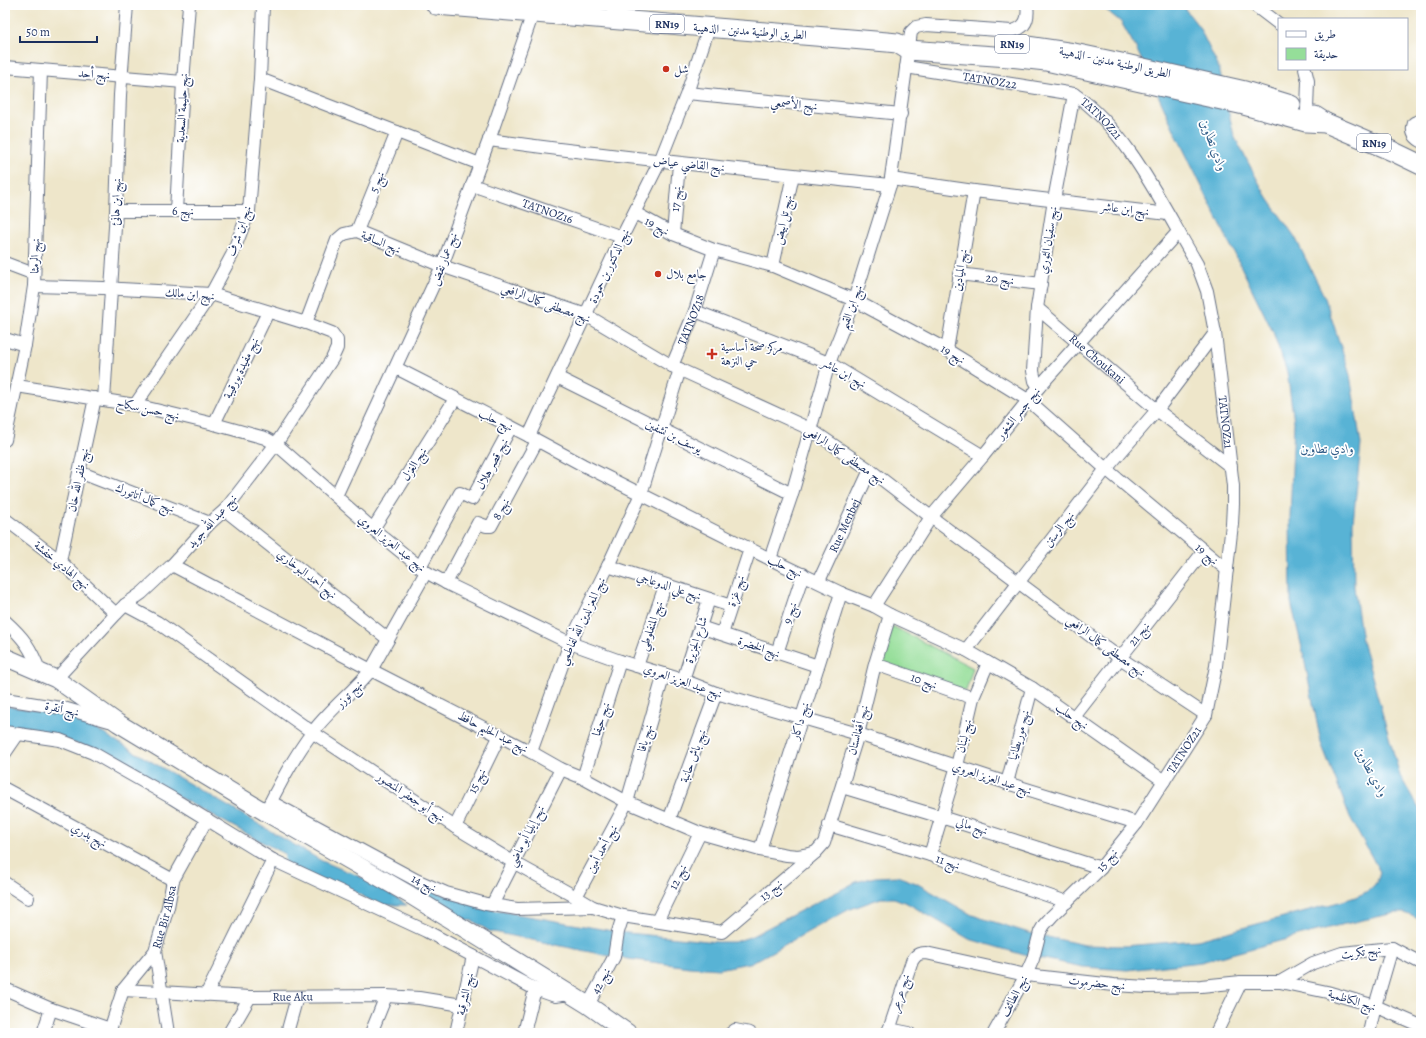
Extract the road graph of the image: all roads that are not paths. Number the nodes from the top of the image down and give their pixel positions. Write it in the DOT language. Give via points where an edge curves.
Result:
graph roads {
  1 [pos="127,5"];
  2 [pos="189,5"];
  3 [pos="263,5"];
  4 [pos="436,5"];
  5 [pos="1027,5"];
  6 [pos="1254,5"];
  7 [pos="553,10"];
  8 [pos="533,13"];
  9 [pos="1278,23"];
  10 [pos="709,28"];
  11 [pos="905,49"];
  12 [pos="5,67"];
  13 [pos="41,70"];
  14 [pos="1305,70"];
  15 [pos="122,76"];
  16 [pos="260,79"];
  17 [pos="183,82"];
  18 [pos="687,93"];
  19 [pos="1074,94"];
  20 [pos="1244,98"];
  21 [pos="1307,110"];
  22 [pos="901,114"];
  23 [pos="1421,120"];
  24 [pos="1326,122"];
  25 [pos="397,132"];
  26 [pos="489,140"];
  27 [pos="1421,141"];
  28 [pos="660,161"];
  29 [pos="480,164"];
  30 [pos="679,164"];
  31 [pos="1421,165"];
  32 [pos="793,175"];
  33 [pos="890,182"];
  34 [pos="472,184"];
  35 [pos="974,191"];
  36 [pos="1054,200"];
  37 [pos="116,211"];
  38 [pos="176,211"];
  39 [pos="249,211"];
  40 [pos="634,213"];
  41 [pos="1168,214"];
  42 [pos="357,231"];
  43 [pos="1178,232"];
  44 [pos="673,234"];
  45 [pos="622,237"];
  46 [pos="714,250"];
  47 [pos="5,263"];
  48 [pos="442,266"];
  49 [pos="773,266"];
  50 [pos="959,274"];
  51 [pos="34,280"];
  52 [pos="1041,284"];
  53 [pos="112,289"];
  54 [pos="211,294"];
  55 [pos="854,300"];
  56 [pos="1037,308"];
  57 [pos="695,311"];
  58 [pos="268,312"];
  59 [pos="586,315"];
  60 [pos="306,323"];
  61 [pos="1215,333"];
  62 [pos="5,339"];
  63 [pos="337,340"];
  64 [pos="1078,343"];
  65 [pos="26,345"];
  66 [pos="947,350"];
  67 [pos="829,363"];
  68 [pos="676,367"];
  69 [pos="396,368"];
  70 [pos="557,377"];
  71 [pos="17,386"];
  72 [pos="1039,387"];
  73 [pos="99,399"];
  74 [pos="455,399"];
  75 [pos="1028,400"];
  76 [pos="134,405"];
  77 [pos="1157,410"];
  78 [pos="214,424"];
  79 [pos="511,427"];
  80 [pos="662,430"];
  81 [pos="810,430"];
  82 [pos="533,438"];
  83 [pos="5,440"];
  84 [pos="276,444"];
  85 [pos="983,456"];
  86 [pos="1231,468"];
  87 [pos="1106,469"];
  88 [pos="870,470"];
  89 [pos="79,472"];
  90 [pos="641,494"];
  91 [pos="792,494"];
  92 [pos="336,496"];
  93 [pos="225,510"];
  94 [pos="931,517"];
  95 [pos="5,519"];
  96 [pos="210,523"];
  97 [pos="373,529"];
  98 [pos="750,549"];
  99 [pos="1204,551"];
  100 [pos="770,559"];
  101 [pos="60,561"];
  102 [pos="172,565"];
  103 [pos="608,566"];
  104 [pos="423,569"];
  105 [pos="1227,570"];
  106 [pos="803,574"];
  107 [pos="819,581"];
  108 [pos="1018,582"];
  109 [pos="446,583"];
  110 [pos="665,586"];
  111 [pos="841,593"];
  112 [pos="709,599"];
  113 [pos="126,605"];
  114 [pos="731,606"];
  115 [pos="874,606"];
  116 [pos="116,614"];
  117 [pos="890,615"];
  118 [pos="5,621"];
  119 [pos="700,627"];
  120 [pos="722,634"];
  121 [pos="388,638"];
  122 [pos="570,642"];
  123 [pos="966,650"];
  124 [pos="777,653"];
  125 [pos="5,657"];
  126 [pos="1120,658"];
  127 [pos="620,661"];
  128 [pos="988,663"];
  129 [pos="875,664"];
  130 [pos="637,666"];
  131 [pos="818,666"];
  132 [pos="371,670"];
  133 [pos="40,672"];
  134 [pos="664,674"];
  135 [pos="56,679"];
  136 [pos="682,680"];
  137 [pos="1032,688"];
  138 [pos="716,693"];
  139 [pos="973,698"];
  140 [pos="5,700"];
  141 [pos="1206,715"];
  142 [pos="1074,717"];
  143 [pos="802,718"];
  144 [pos="118,723"];
  145 [pos="5,732"];
  146 [pos="312,732"];
  147 [pos="18,734"];
  148 [pos="858,734"];
  149 [pos="500,735"];
  150 [pos="531,752"];
  151 [pos="5,753"];
  152 [pos="957,766"];
  153 [pos="561,769"];
  154 [pos="582,778"];
  155 [pos="1164,781"];
  156 [pos="1007,783"];
  157 [pos="842,787"];
  158 [pos="5,789"];
  159 [pos="627,802"];
  160 [pos="268,807"];
  161 [pos="941,816"];
  162 [pos="207,819"];
  163 [pos="669,820"];
  164 [pos="1137,823"];
  165 [pos="455,826"];
  166 [pos="829,826"];
  167 [pos="700,833"];
  168 [pos="822,846"];
  169 [pos="760,850"];
  170 [pos="930,855"];
  171 [pos="273,860"];
  172 [pos="513,862"];
  173 [pos="1101,868"];
  174 [pos="173,880"];
  175 [pos="5,883"];
  176 [pos="576,896"];
  177 [pos="28,898"];
  178 [pos="1067,902"];
  179 [pos="492,905"];
  180 [pos="593,907"];
  181 [pos="623,916"];
  182 [pos="656,921"];
  183 [pos="722,932"];
  184 [pos="1040,932"];
  185 [pos="1392,948"];
  186 [pos="155,951"];
  187 [pos="916,955"];
  188 [pos="474,956"];
  189 [pos="1421,963"];
  190 [pos="1026,975"];
  191 [pos="1241,982"];
  192 [pos="1280,982"];
  193 [pos="5,988"];
  194 [pos="535,989"];
  195 [pos="123,990"];
  196 [pos="162,991"];
  197 [pos="568,992"];
  198 [pos="206,995"];
  199 [pos="386,996"];
  200 [pos="250,997"];
  201 [pos="297,997"];
  202 [pos="462,1005"];
  203 [pos="588,1005"];
  204 [pos="1375,1006"];
  205 [pos="51,1009"];
  206 [pos="1421,1026"];
  207 [pos="109,1031"];
  208 [pos="888,1031"];
  209 [pos="44,1033"];
  210 [pos="168,1033"];
  211 [pos="229,1033"];
  212 [pos="287,1033"];
  213 [pos="371,1033"];
  214 [pos="456,1033"];
  215 [pos="524,1033"];
  216 [pos="628,1033"];
  217 [pos="731,1033"];
  218 [pos="750,1033"];
  219 [pos="909,1033"];
  220 [pos="994,1033"];
  221 [pos="1216,1033"];
  222 [pos="1369,1033"];
  1 -- 15 [label="street, نهج ابن هانئ"];
  2 -- 17 [label="street, نهج حليمة السعدية"];
  3 -- 16 [label="street, نهج ابن شرف"];
  4 -- 8 [label="main road, الطريق الوطنية مدنين - الذهيبة / RN19"];
  5 -- 11 [label="street" via="1025,23 1021,28 1012,31 922,26 912,29"];
  6 -- 9 [label="street"];
  7 -- 8 [label="main road, الطريق الوطنية مدنين - الذهيبة / RN19"];
  7 -- 10 [label="main road, الطريق الوطنية مدنين - الذهيبة / RN19"];
  8 -- 26 [label="street, نهج عمار نقض"];
  10 -- 11 [label="main road, الطريق الوطنية مدنين - الذهيبة / RN19" via="887,42"];
  10 -- 18 [label="street, نهج الدكتور بن حمودة"];
  11 -- 19 [label="street, TATNOZ22"];
  11 -- 20 [label="main road, الطريق الوطنية مدنين - الذهيبة / RN19" via="1010,44 1048,48 1074,53 1126,71"];
  11 -- 22 [label="street, نهج ابن القيم"];
  12 -- 13 [label="street, نهج أحد"];
  13 -- 15 [label="street, نهج أحد"];
  13 -- 51 [label="street, نهج الرمثا"];
  14 -- 21 [label="street" via="1308,81"];
  15 -- 17 [label="street, نهج أحد"];
  15 -- 37 [label="street, نهج ابن هانئ"];
  16 -- 25 [label="street"];
  16 -- 39 [label="street, نهج ابن شرف"];
  17 -- 38 [label="street, نهج حليمة السعدية"];
  18 -- 22 [label="street, نهج الأصمعي"];
  18 -- 28 [label="street, نهج الدكتور بن حمودة"];
  19 -- 36 [label="street, نهج سفيان الثوري"];
  19 -- 41 [label="street, TATNOZ21" via="1088,103 1122,142"];
  20 -- 21 [label="main road, الطريق الوطنية مدنين - الذهيبة / RN19"];
  20 -- 24 [label="main road, الطريق الوطنية مدنين - الذهيبة / RN19" via="1306,122"];
  21 -- 24 [label="main road, الطريق الوطنية مدنين - الذهيبة / RN19"];
  22 -- 33 [label="street, نهج ابن القيم"];
  23 -- 27 [label="street" via="1414,123 1412,129 1416,138"];
  24 -- 31 [label="main road, الطريق الوطنية مدنين - الذهيبة / RN19"];
  25 -- 29 [label="street"];
  25 -- 42 [label="street, نهج 5"];
  26 -- 28 [label="street, نهج القاضي عياض"];
  26 -- 29 [label="street, نهج عمار نقض"];
  28 -- 30 [label="street, نهج القاضي عياض"];
  28 -- 40 [label="street, نهج الدكتور بن حمودة"];
  29 -- 34 [label="street, نهج عمار نقض"];
  30 -- 32 [label="street, نهج القاضي عياض"];
  30 -- 44 [label="street, نهج 17"];
  32 -- 33 [label="street, نهج القاضي عياض"];
  32 -- 49 [label="street, نهج تل ابيض"];
  33 -- 35 [label="street, نهج ابن عاشر"];
  33 -- 55 [label="street, نهج ابن القيم"];
  34 -- 45 [label="street, TATNOZ16"];
  34 -- 48 [label="street, نهج عمار نقض"];
  35 -- 36 [label="street, نهج ابن عاشر"];
  35 -- 50 [label="street, نهج الميادين"];
  36 -- 41 [label="street, نهج ابن عاشر"];
  36 -- 52 [label="street, نهج سفيان الثوري"];
  37 -- 38 [label="street, نهج 6"];
  37 -- 53 [label="street, نهج ابن هانئ"];
  38 -- 39 [label="street, نهج 6"];
  39 -- 54 [label="street, نهج ابن شرف" via="232,255"];
  40 -- 44 [label="street, نهج 19"];
  40 -- 45 [label="street, نهج الدكتور بن حمودة"];
  41 -- 43 [label="street, TATNOZ21"];
  42 -- 48 [label="street, نهج الساقية"];
  42 -- 60 [label="street, نهج الساقية" via="344,234 337,240"];
  43 -- 61 [label="street, TATNOZ21" via="1204,279"];
  43 -- 64 [label="street, نهج جسر الشغور"];
  44 -- 46 [label="street, نهج 19"];
  45 -- 59 [label="street, نهج الدكتور بن حمودة"];
  46 -- 49 [label="street, نهج 19"];
  46 -- 57 [label="street, TATNOZ18"];
  47 -- 51 [label="street, نهج ابن مالك"];
  48 -- 59 [label="street, نهج مصطفى كمال الرافعي"];
  48 -- 69 [label="street, نهج عمار نقض"];
  49 -- 55 [label="street, نهج 19"];
  50 -- 52 [label="street, نهج 20"];
  50 -- 66 [label="street, نهج الميادين"];
  51 -- 53 [label="street, نهج ابن مالك"];
  51 -- 65 [label="street, نهج الرمثا"];
  52 -- 56 [label="street, نهج سفيان الثوري"];
  53 -- 54 [label="street, نهج ابن مالك"];
  53 -- 73 [label="street, نهج ابن هانئ"];
  54 -- 58 [label="street, نهج ابن مالك"];
  54 -- 76 [label="street, نهج ابن شرف"];
  55 -- 66 [label="street, نهج 19"];
  55 -- 67 [label="street, نهج ابن القيم"];
  56 -- 64 [label="street, Rue Choukani"];
  56 -- 72 [label="street, نهج سفيان الثوري" via="1033,371"];
  57 -- 67 [label="street, نهج ابن عاشر"];
  57 -- 68 [label="street, TATNOZ18"];
  58 -- 60 [label="street, نهج ابن مالك"];
  58 -- 78 [label="street, نهج مفيدة بورقيبة"];
  59 -- 68 [label="street, نهج مصطفى كمال الرافعي"];
  59 -- 70 [label="street, نهج الدكتور بن حمودة"];
  60 -- 63 [label="street, نهج ابن مالك" via="332,333"];
  61 -- 77 [label="street, نهج الرستن"];
  61 -- 86 [label="street, TATNOZ21"];
  62 -- 65 [label="street"];
  63 -- 84 [label="street, نهج عبد الله جويد" via="337,348 332,359"];
  64 -- 72 [label="street, نهج جسر الشغور"];
  64 -- 77 [label="street, Rue Choukani"];
  65 -- 71 [label="street, نهج الرمثا"];
  66 -- 75 [label="street, نهج 19"];
  67 -- 81 [label="street, نهج ابن القيم"];
  67 -- 85 [label="street, نهج ابن عاشر"];
  68 -- 80 [label="street, TATNOZ18"];
  68 -- 81 [label="street, نهج مصطفى كمال الرافعي"];
  69 -- 74 [label="street, نهج حلب"];
  69 -- 92 [label="street, نهج عمار نقض"];
  70 -- 80 [label="street, يوسف بن تشفين"];
  70 -- 82 [label="street, نهج الدكتور بن حمودة"];
  71 -- 73 [label="street, نهج حسن سكاح"];
  71 -- 83 [label="street, نهج الرمثا"];
  72 -- 75 [label="street, نهج جسر الشغور"];
  73 -- 76 [label="street, نهج حسن سكاح"];
  73 -- 89 [label="street, نهج ظفر الله خان"];
  74 -- 79 [label="street, نهج حلب"];
  74 -- 97 [label="street, نهج الغزل"];
  75 -- 85 [label="street, نهج جسر الشغور"];
  75 -- 87 [label="street, نهج 19"];
  76 -- 78 [label="street, نهج حسن سكاح"];
  77 -- 86 [label="street, Rue Choukani"];
  77 -- 87 [label="street, نهج الرستن"];
  78 -- 84 [label="street, نهج حسن سكاح" via="265,438"];
  79 -- 82 [label="street, نهج حلب"];
  79 -- 104 [label="street, نهج قصر هلال" via="472,499 460,493"];
  80 -- 90 [label="street, نهج المعز لدين الله لفاطمي"];
  80 -- 91 [label="street, يوسف بن تشفين"];
  81 -- 88 [label="street, نهج مصطفى كمال الرافعي"];
  81 -- 91 [label="street, نهج ابن القيم"];
  82 -- 90 [label="street, نهج حلب"];
  82 -- 109 [label="street, نهج 8" via="492,526 478,523"];
  84 -- 92 [label="street, نهج عبد العزيز العروي"];
  84 -- 93 [label="street, نهج عبد الله جويد"];
  85 -- 94 [label="street, نهج جسر الشغور"];
  86 -- 105 [label="street, TATNOZ21" via="1234,504"];
  87 -- 99 [label="street, نهج 19"];
  87 -- 108 [label="street, نهج الرستن"];
  88 -- 94 [label="street, نهج مصطفى كمال الرافعي"];
  88 -- 107 [label="street, Rue Menbej"];
  89 -- 96 [label="street, نهج كمال أتاتورك"];
  89 -- 101 [label="street, نهج ظفر الله خان"];
  90 -- 98 [label="street, نهج حلب"];
  90 -- 103 [label="street, نهج المعز لدين الله لفاطمي"];
  91 -- 100 [label="street, نهج ابن القيم"];
  92 -- 97 [label="street, نهج عبد العزيز العروي"];
  93 -- 96 [label="street, نهج عبد الله جويد"];
  93 -- 121 [label="street, نهج أحمد البوخاري"];
  94 -- 108 [label="street, نهج مصطفى كمال الرافعي"];
  94 -- 115 [label="street, نهج جسر الشغور"];
  95 -- 101 [label="street, نهج الهادي خفشة"];
  96 -- 102 [label="street, نهج عبد الله جويد"];
  97 -- 104 [label="street, نهج عبد العزيز العروي"];
  98 -- 100 [label="street, نهج حلب"];
  98 -- 114 [label="street, نهج غزة"];
  99 -- 105 [label="street, نهج 19"];
  99 -- 126 [label="street, نهج 21"];
  100 -- 106 [label="street, نهج حلب"];
  101 -- 116 [label="street, نهج الهادي خفشة"];
  102 -- 113 [label="street, نهج عبد الله جويد"];
  102 -- 132 [label="street, نهج عبد الحليم حافظ"];
  103 -- 110 [label="street, نهج علي الدوعاجي"];
  103 -- 122 [label="street, نهج المعز لدين الله لفاطمي"];
  104 -- 109 [label="street, نهج عبد العزيز العروي"];
  104 -- 121 [label="street, نهج توزر"];
  105 -- 141 [label="street, TATNOZ21" via="1216,666"];
  106 -- 107 [label="street, نهج حلب"];
  106 -- 124 [label="street, نهج 9"];
  107 -- 111 [label="street, نهج حلب"];
  108 -- 123 [label="street, نهج الرستن"];
  108 -- 126 [label="street, نهج مصطفى كمال الرافعي"];
  109 -- 122 [label="street, نهج عبد العزيز العروي"];
  110 -- 112 [label="street, نهج علي الدوعاجي"];
  110 -- 130 [label="street, نهج المنفلوطي"];
  111 -- 115 [label="street, نهج حلب"];
  111 -- 131 [label="street, نهج داكار"];
  112 -- 114 [label="street, نهج علي الدوعاجي"];
  112 -- 119 [label="street, شارع الجزيرة"];
  113 -- 116 [label="street, نهج عبد الله جويد"];
  113 -- 146 [label="street, نهج أبو جعفر المنصور" via="157,622"];
  114 -- 120 [label="street, نهج غزة"];
  115 -- 117 [label="street, نهج حلب"];
  116 -- 135 [label="street, نهج عبد الله جويد"];
  117 -- 123 [label="street, نهج حلب"];
  117 -- 129 [label="street, نهج أفغانستان"];
  118 -- 133 [label="street" via="26,642"];
  119 -- 120 [label="street, نهج الخضرة"];
  119 -- 136 [label="street, شارع الجزيرة"];
  120 -- 124 [label="street, نهج الخضرة"];
  121 -- 132 [label="street, نهج توزر"];
  122 -- 127 [label="street, نهج عبد العزيز العروي"];
  122 -- 150 [label="street, نهج المعز لدين الله لفاطمي"];
  123 -- 128 [label="street, نهج حلب"];
  124 -- 131 [label="street, نهج الخضرة"];
  125 -- 133 [label="main road"];
  126 -- 141 [label="street, نهج مصطفى كمال الرافعي"];
  126 -- 142 [label="street, نهج 21"];
  127 -- 130 [label="street, نهج عبد العزيز العروي"];
  127 -- 154 [label="street, نهج حيفا"];
  128 -- 137 [label="street, نهج حلب"];
  128 -- 139 [label="street, نهج لبنان"];
  129 -- 139 [label="street, نهج 10"];
  129 -- 148 [label="street, نهج أفغانستان"];
  130 -- 134 [label="street, نهج عبد العزيز العروي"];
  131 -- 143 [label="street, نهج داكار"];
  132 -- 146 [label="street, نهج توزر"];
  132 -- 149 [label="street, نهج عبد الحليم حافظ"];
  133 -- 135 [label="main road"];
  134 -- 136 [label="street, نهج عبد العزيز العروي"];
  134 -- 159 [label="street, نهج يافا"];
  135 -- 144 [label="main road"];
  136 -- 138 [label="street, نهج عبد العزيز العروي"];
  137 -- 142 [label="street, نهج حلب"];
  137 -- 156 [label="street, نهج موريطانيا"];
  138 -- 143 [label="street, نهج عبد العزيز العروي"];
  138 -- 163 [label="street, نهج باش حانبة"];
  139 -- 152 [label="street, نهج لبنان"];
  140 -- 144 [label="street, نهج أنقرة" via="67,709"];
  141 -- 155 [label="street, TATNOZ21"];
  142 -- 155 [label="street, نهج حلب"];
  143 -- 148 [label="street, نهج عبد العزيز العروي"];
  143 -- 169 [label="street, نهج داكار"];
  144 -- 160 [label="main road"];
  145 -- 147 [label="street"];
  146 -- 160 [label="street, نهج توزر"];
  146 -- 165 [label="street, نهج أبو جعفر المنصور"];
  147 -- 151 [label="street"];
  147 -- 162 [label="street" via="60,740 93,753"];
  148 -- 152 [label="street, نهج عبد العزيز العروي"];
  148 -- 157 [label="street, نهج أفغانستان"];
  149 -- 150 [label="street, نهج عبد الحليم حافظ"];
  149 -- 165 [label="street, نهج 15"];
  150 -- 153 [label="street, نهج عبد الحليم حافظ"];
  152 -- 156 [label="street, نهج عبد العزيز العروي"];
  152 -- 161 [label="street, نهج لبنان"];
  153 -- 154 [label="street, نهج عبد الحليم حافظ"];
  153 -- 172 [label="street, نهح إيليا أبو ماضي"];
  154 -- 159 [label="street, نهج عبد الحليم حافظ"];
  155 -- 164 [label="street, نهج 15"];
  156 -- 164 [label="street, نهج عبد العزيز العروي"];
  157 -- 161 [label="street, نهج مالي"];
  157 -- 166 [label="street, نهج أفغانستان"];
  158 -- 174 [label="street, نهج بدري"];
  159 -- 163 [label="street, نهج عبد الحليم حافظ"];
  159 -- 176 [label="street, نهج أحمد أمين"];
  160 -- 179 [label="street, نهج 14" via="416,880 446,893"];
  160 -- 197 [label="main road"];
  161 -- 170 [label="street, نهج لبنان"];
  161 -- 173 [label="street, نهج مالي"];
  162 -- 171 [label="street"];
  162 -- 174 [label="street, Rue Bir Albsa"];
  163 -- 167 [label="street, نهج عبد الحليم حافظ"];
  164 -- 173 [label="street, نهج 15"];
  165 -- 172 [label="street, نهج أبو جعفر المنصور"];
  166 -- 168 [label="street, نهج أفغانستان"];
  166 -- 170 [label="street, نهج 11"];
  167 -- 169 [label="street, نهج عبد الحليم حافظ"];
  167 -- 182 [label="street, نهج 12"];
  168 -- 169 [label="street, نهج عبد الحليم حافظ" via="810,854 798,856"];
  168 -- 183 [label="street, نهج 13"];
  170 -- 178 [label="street, نهج 11"];
  171 -- 188 [label="street"];
  171 -- 198 [label="street"];
  172 -- 176 [label="street, نهج أبو جعفر المنصور"];
  172 -- 179 [label="street, نهح إيليا أبو ماضي"];
  173 -- 178 [label="street, نهج 15"];
  174 -- 186 [label="street, Rue Bir Albsa"];
  175 -- 177 [label="street"];
  176 -- 180 [label="street, نهج أبو جعفر المنصور"];
  178 -- 184 [label="street, نهج 15" via="1048,920"];
  179 -- 180 [label="street, نهج 14" via="517,909"];
  180 -- 181 [label="street, نهج أبو جعفر المنصور"];
  181 -- 182 [label="street, نهج أبو جعفر المنصور"];
  181 -- 203 [label="street, نهج 42" via="614,958"];
  182 -- 183 [label="street, نهج أبو جعفر المنصور"];
  184 -- 190 [label="street, نهج الطائف"];
  185 -- 189 [label="street, نهج تكريت"];
  185 -- 192 [label="street, نهج تكريت" via="1342,953 1313,963"];
  185 -- 204 [label="street"];
  186 -- 195 [label="street, Rue Bir Albsa"];
  186 -- 196 [label="street"];
  187 -- 190 [label="street, نهج حضرموت" via="926,954"];
  187 -- 208 [label="street, نهج عرعر" via="908,970"];
  188 -- 194 [label="street"];
  188 -- 202 [label="street, نهج الشرقية"];
  190 -- 191 [label="street, نهج حضرموت" via="1147,987"];
  190 -- 220 [label="street, نهج الطائف"];
  191 -- 192 [label="street, نهج حضرموت"];
  191 -- 221 [label="street"];
  192 -- 204 [label="street, نهج الكاظمية"];
  193 -- 205 [label="street"];
  194 -- 197 [label="street" via="555,996"];
  194 -- 215 [label="street"];
  195 -- 196 [label="street, Rue Aku"];
  195 -- 207 [label="street, Rue Bir Albsa"];
  196 -- 198 [label="street, Rue Aku"];
  196 -- 210 [label="street"];
  197 -- 203 [label="main road"];
  198 -- 200 [label="street, Rue Aku"];
  199 -- 201 [label="street, Rue Aku"];
  199 -- 202 [label="street, Rue Aku"];
  199 -- 213 [label="street"];
  200 -- 201 [label="street, Rue Aku"];
  200 -- 211 [label="street"];
  201 -- 212 [label="street"];
  202 -- 214 [label="street, نهج الشرقية"];
  203 -- 216 [label="main road"];
  204 -- 206 [label="street, نهج الكاظمية"];
  204 -- 222 [label="street"];
  205 -- 207 [label="street"];
  205 -- 209 [label="street"];
  208 -- 219 [label="street"];
  217 -- 218 [label="street" via="738,1030"];
}
